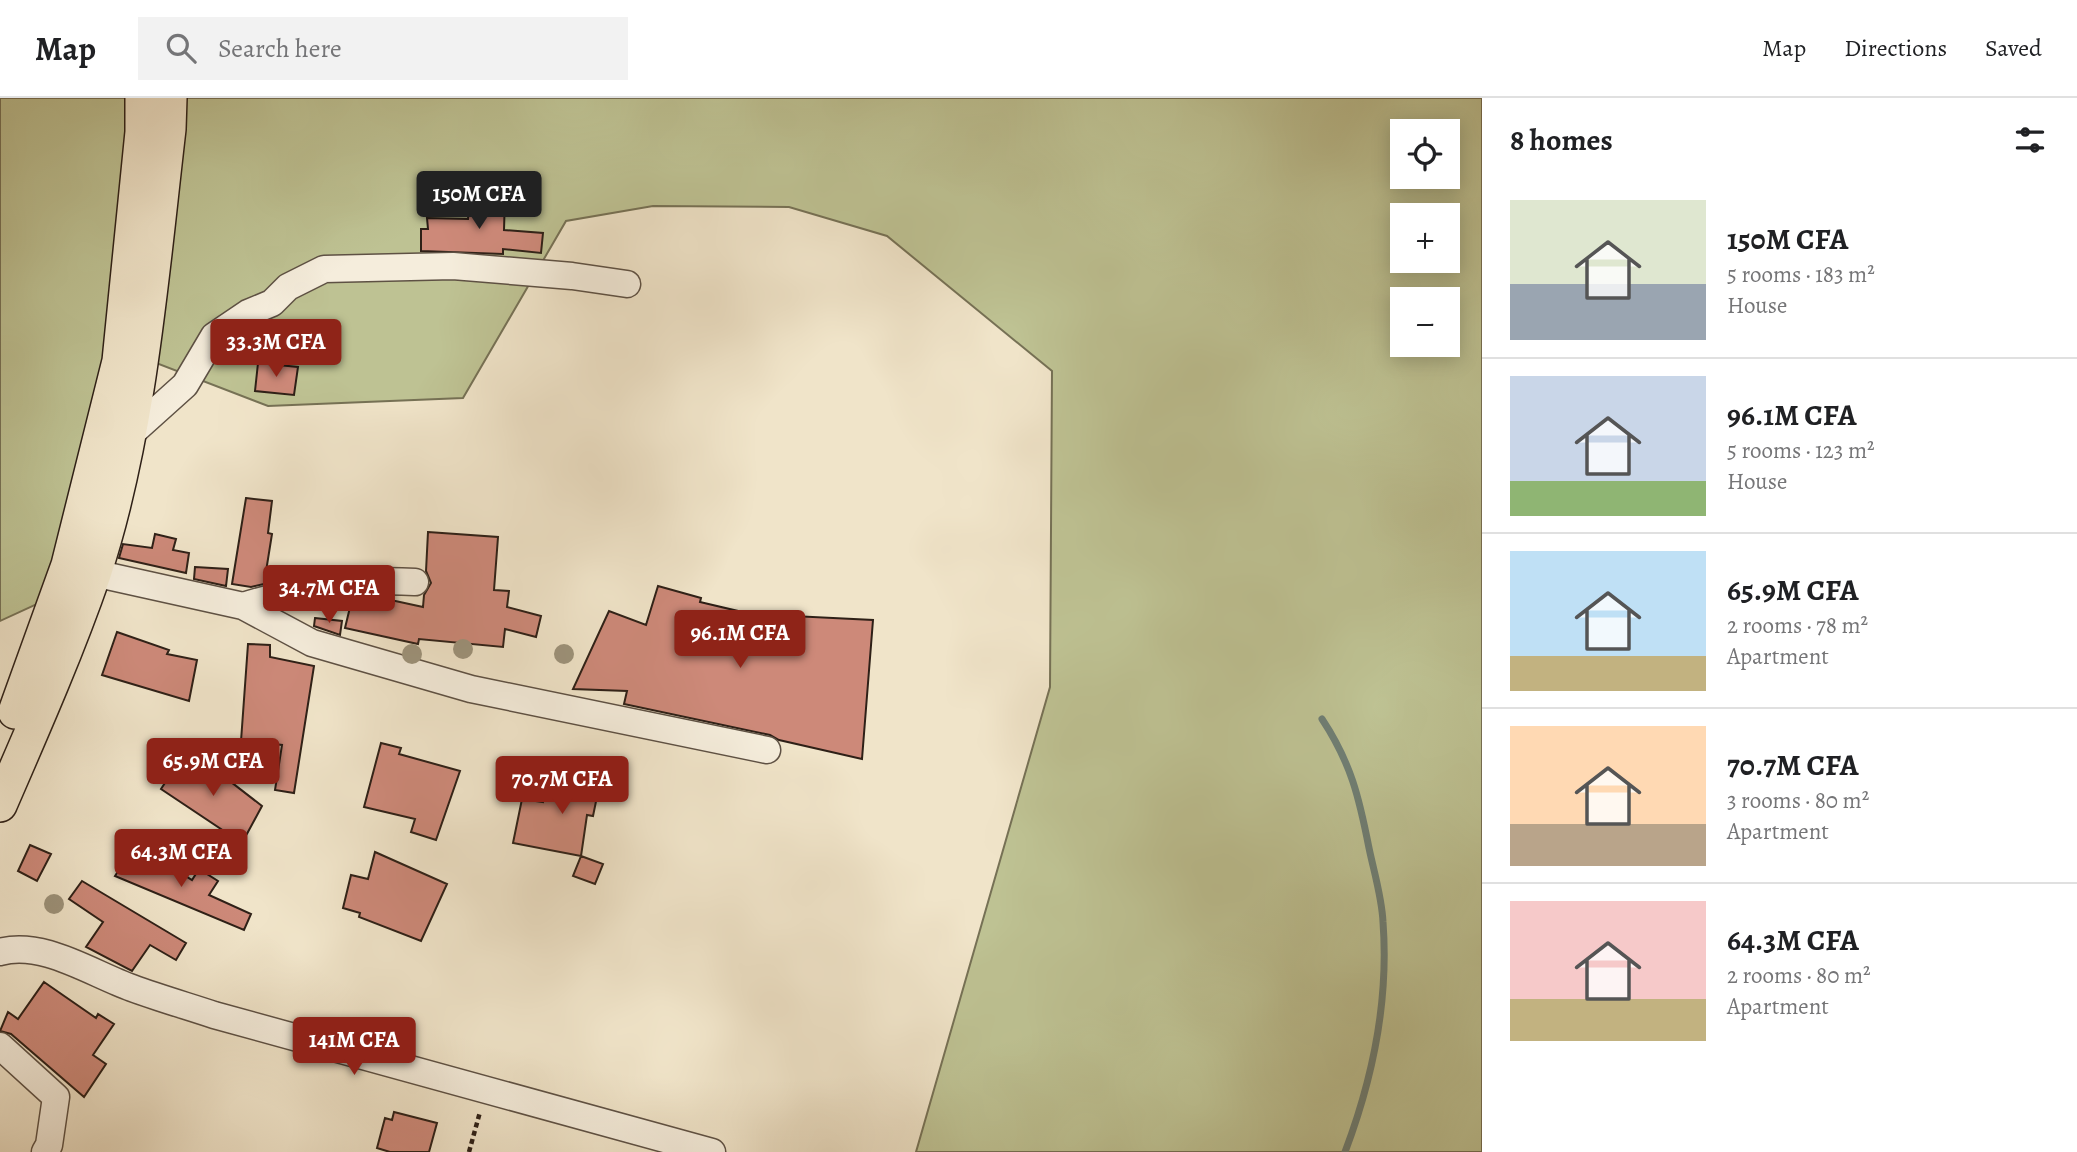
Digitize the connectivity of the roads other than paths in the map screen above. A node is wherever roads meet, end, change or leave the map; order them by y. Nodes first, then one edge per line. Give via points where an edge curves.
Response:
1 (142, 98) edge
2 (170, 98) edge
3 (627, 284) dead end
4 (126, 438) junction
5 (94, 573) junction
6 (415, 582) dead end
7 (243, 606) junction
8 (767, 750) dead end
9 (0, 754) edge
10 (0, 805) edge
11 (0, 953) edge
12 (0, 1046) edge
13 (634, 1140) edge
14 (45, 1152) edge
15 (712, 1152) edge

1 - 9 main road via 120,361 68,565
2 - 4 main road via 143,352
3 - 4 street via 453,266 324,269 214,336 185,385
4 - 5 main road
5 - 7 street
5 - 10 main road
6 - 7 street via 346,582 291,591
7 - 8 street via 312,643 404,671
11 - 13 street via 41,952 214,1015 485,1091
12 - 14 street via 57,1097
13 - 15 street

